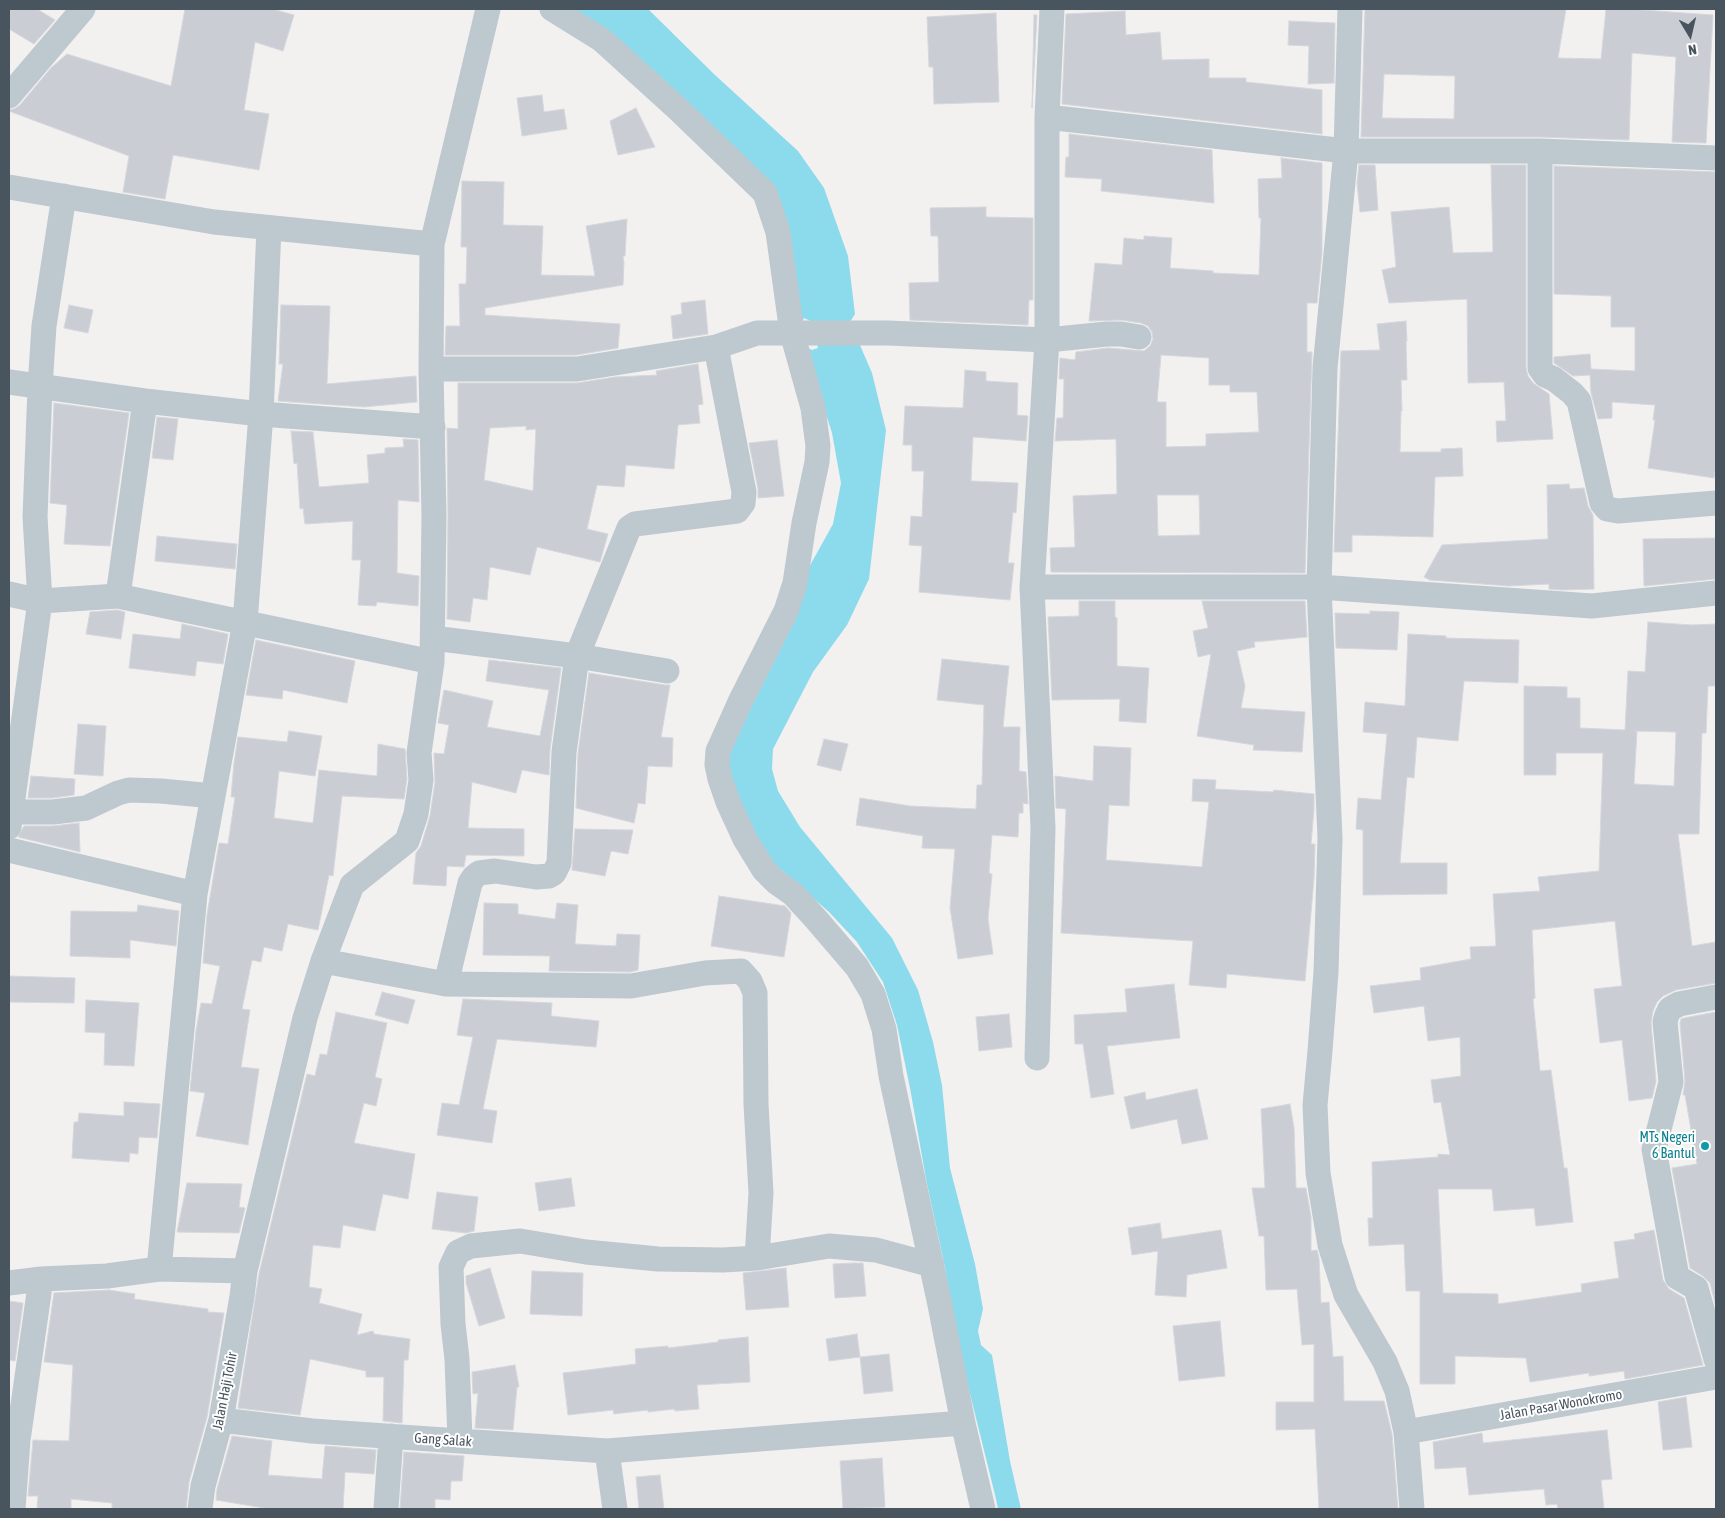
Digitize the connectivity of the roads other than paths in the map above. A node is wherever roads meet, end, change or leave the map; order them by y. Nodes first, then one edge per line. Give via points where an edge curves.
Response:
1 (83, 9) edge
2 (488, 9) edge
3 (552, 9) edge
4 (1052, 9) edge
5 (1350, 9) edge
6 (9, 96) edge
7 (1046, 117) junction
8 (1346, 151) junction
9 (1540, 151) junction
10 (1716, 158) edge
11 (9, 186) edge
12 (64, 196) junction
13 (269, 228) junction
14 (432, 244) junction
15 (800, 333) junction
16 (1139, 337) dead end
17 (1047, 340) junction
18 (716, 347) junction
19 (431, 369) junction
20 (9, 382) edge
21 (40, 386) junction
22 (145, 402) junction
23 (261, 414) junction
24 (433, 427) junction
25 (1716, 503) edge
26 (1032, 587) junction
27 (1319, 587) junction
28 (1716, 593) edge
29 (9, 594) edge
30 (118, 596) junction
31 (40, 601) junction
32 (244, 622) junction
33 (432, 650) junction
34 (576, 656) junction
35 (667, 671) dead end
36 (213, 796) junction
37 (10, 819) edge
38 (9, 850) edge
39 (195, 894) junction
40 (323, 961) junction
41 (446, 984) junction
42 (1716, 997) edge
43 (1037, 1058) dead end
44 (757, 1258) junction
45 (932, 1265) junction
46 (159, 1269) junction
47 (245, 1272) junction
48 (41, 1278) junction
49 (9, 1283) edge
50 (1716, 1359) edge
51 (1716, 1377) edge
52 (220, 1420) junction
53 (962, 1424) junction
54 (1406, 1432) junction
55 (391, 1436) junction
56 (14, 1440) edge
57 (460, 1440) junction
58 (607, 1451) junction
59 (13, 1509) edge
60 (200, 1509) edge
61 (386, 1509) edge
62 (615, 1509) edge
63 (983, 1509) edge
64 (1412, 1509) edge

1 - 6 street
2 - 14 street, Jalan Haji Tohir
3 - 15 street via 602,40 765,193 778,232
4 - 7 street
5 - 8 street
7 - 8 street
7 - 17 street
8 - 9 street
8 - 27 street via 1325,368
9 - 10 street
9 - 25 street via 1540,368 1578,401 1602,503 1607,509 1618,511
11 - 12 street
12 - 13 street via 214,222
12 - 21 street via 44,326
13 - 14 street
13 - 23 street
14 - 19 street, Jalan Haji Tohir
15 - 17 street
15 - 18 street via 757,333
15 - 45 street via 818,446 795,583 786,611 718,751 717,765 742,832 764,870 794,894 857,967 873,994 884,1029
16 - 17 street via 1107,334
17 - 26 street
18 - 19 street via 577,369
18 - 34 street via 744,492 743,502 737,511 635,524 629,528
19 - 24 street, Jalan Haji Tohir
20 - 21 street
21 - 22 street
21 - 31 street via 35,517
22 - 23 street
22 - 30 street
23 - 24 street
23 - 32 street
24 - 33 street, Jalan Haji Tohir
26 - 27 street
26 - 43 street via 1043,828
27 - 28 street via 1592,606
27 - 54 street via 1330,838 1326,972 1315,1105 1318,1173 1330,1245 1346,1295 1385,1362
29 - 31 street
30 - 31 street
30 - 32 street
31 - 37 street
32 - 33 street
32 - 36 street
33 - 34 street
33 - 40 street, Jalan Haji Tohir via 419,753 421,780 416,814 407,841 352,885
34 - 35 street
34 - 41 street via 564,752 558,864 549,876 496,871 479,873 474,877
36 - 37 street via 129,790 86,808
36 - 39 street
38 - 39 street
39 - 46 street
40 - 41 street
40 - 47 street, Jalan Haji Tohir via 305,1018
41 - 44 street via 631,986 705,973 741,971 755,993 761,1193
42 - 50 street via 1679,1004 1667,1015 1671,1082 1654,1149 1677,1277 1696,1288
44 - 45 street via 829,1246 876,1250
44 - 57 street via 658,1259 520,1241 471,1246 458,1252 451,1267
45 - 53 street
46 - 47 street
46 - 48 street via 107,1276
47 - 52 street, Jalan Haji Tohir
48 - 49 street
48 - 56 street
51 - 54 street, Jalan Pasar Wonokromo
52 - 55 street, Gang Salak
52 - 60 street, Jalan Haji Tohir
53 - 58 street, Gang Salak
53 - 63 street
54 - 64 street
55 - 57 street, Gang Salak
55 - 61 street
56 - 59 street
57 - 58 street, Gang Salak
58 - 62 street

